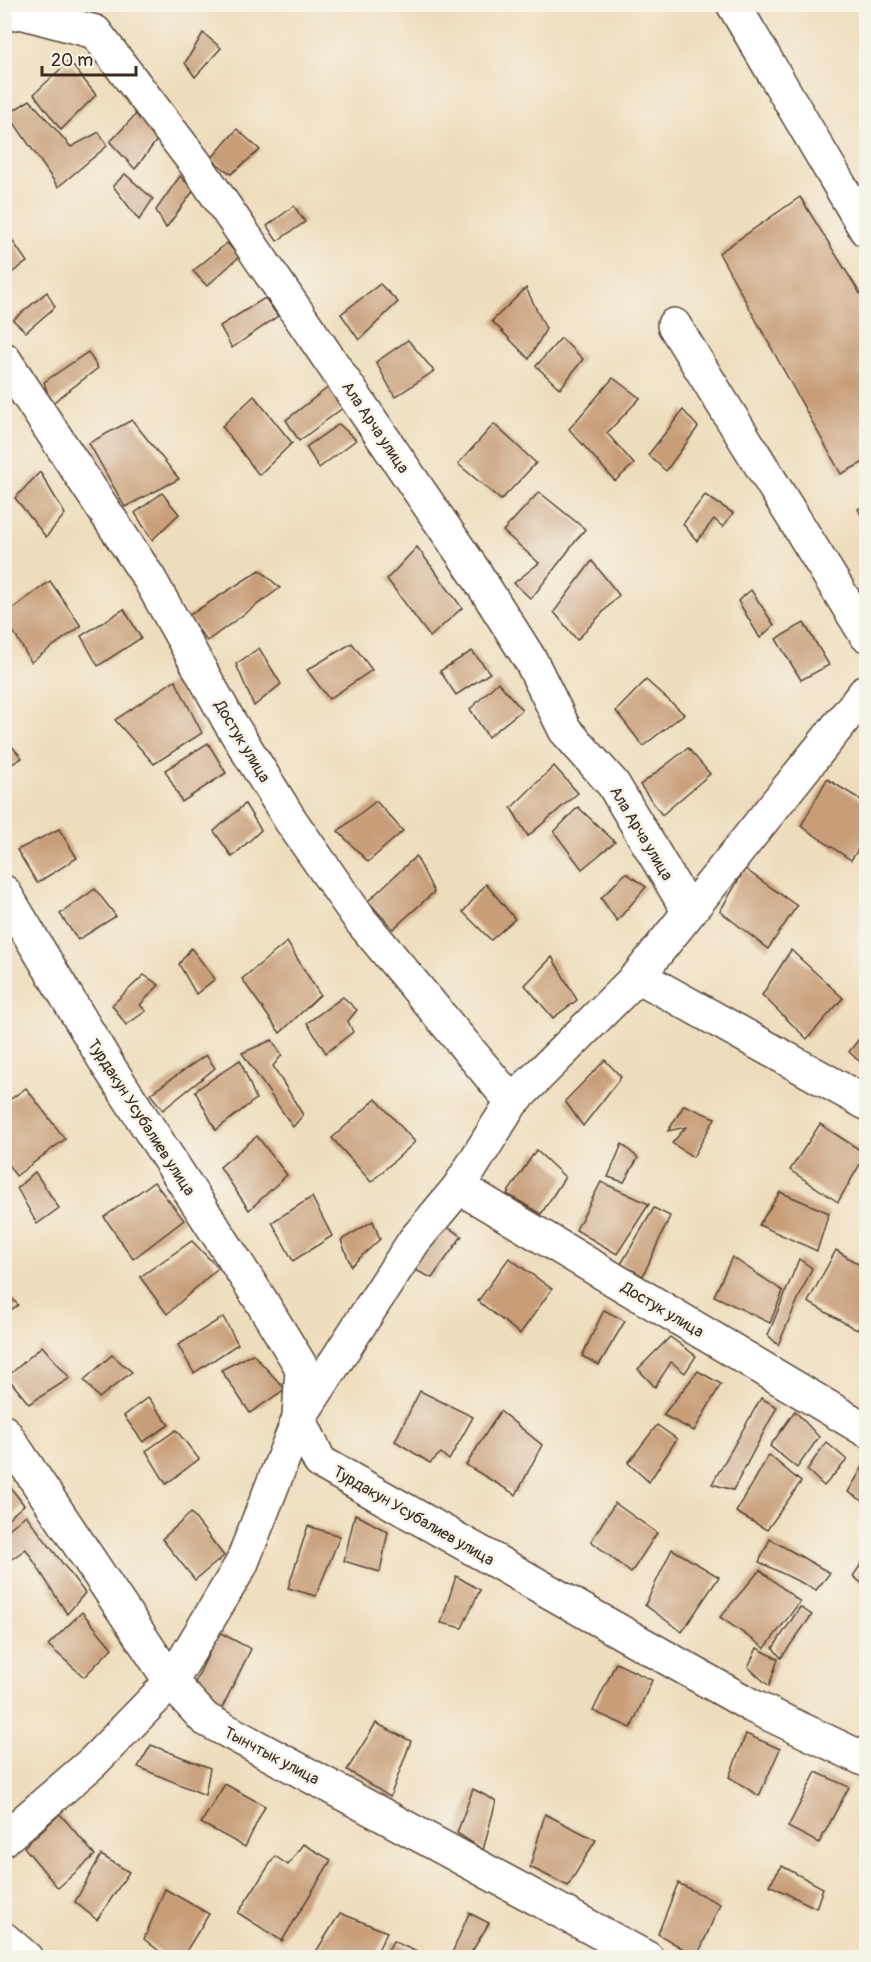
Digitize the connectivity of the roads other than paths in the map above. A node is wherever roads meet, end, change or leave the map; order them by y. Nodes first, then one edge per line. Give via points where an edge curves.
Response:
1 (733, 4) edge
2 (4, 15) edge
3 (867, 230) edge
4 (674, 325) dead end
5 (4, 359) edge
6 (867, 635) edge
7 (867, 691) edge
8 (4, 892) edge
9 (689, 912) junction
10 (638, 976) junction
11 (512, 1101) junction
12 (867, 1103) edge
13 (459, 1187) junction
14 (299, 1418) junction
15 (867, 1430) edge
16 (4, 1432) edge
17 (171, 1682) junction
18 (867, 1760) edge
19 (4, 1839) edge
20 (4, 1939) edge
21 (26, 1958) edge
22 (647, 1958) edge

1 - 3 street
2 - 9 street, Ала Арча улица via 21,12 95,32 174,135 474,571 531,661 566,730 614,784
4 - 6 street
5 - 11 street, Достук улица via 149,578 291,821 361,921
7 - 9 street
8 - 14 street, Турдакун Усубалиев улица via 107,1064 302,1368
9 - 10 street
10 - 11 street
10 - 12 street
11 - 13 street
13 - 14 street via 414,1241
13 - 15 street, Достук улица
14 - 17 street via 241,1564
14 - 18 street, Турдакун Усубалиев улица via 320,1462 752,1706
16 - 17 street, Тынчтык улица
17 - 19 street via 93,1762
17 - 22 street, Тынчтык улица via 205,1719
20 - 21 street

